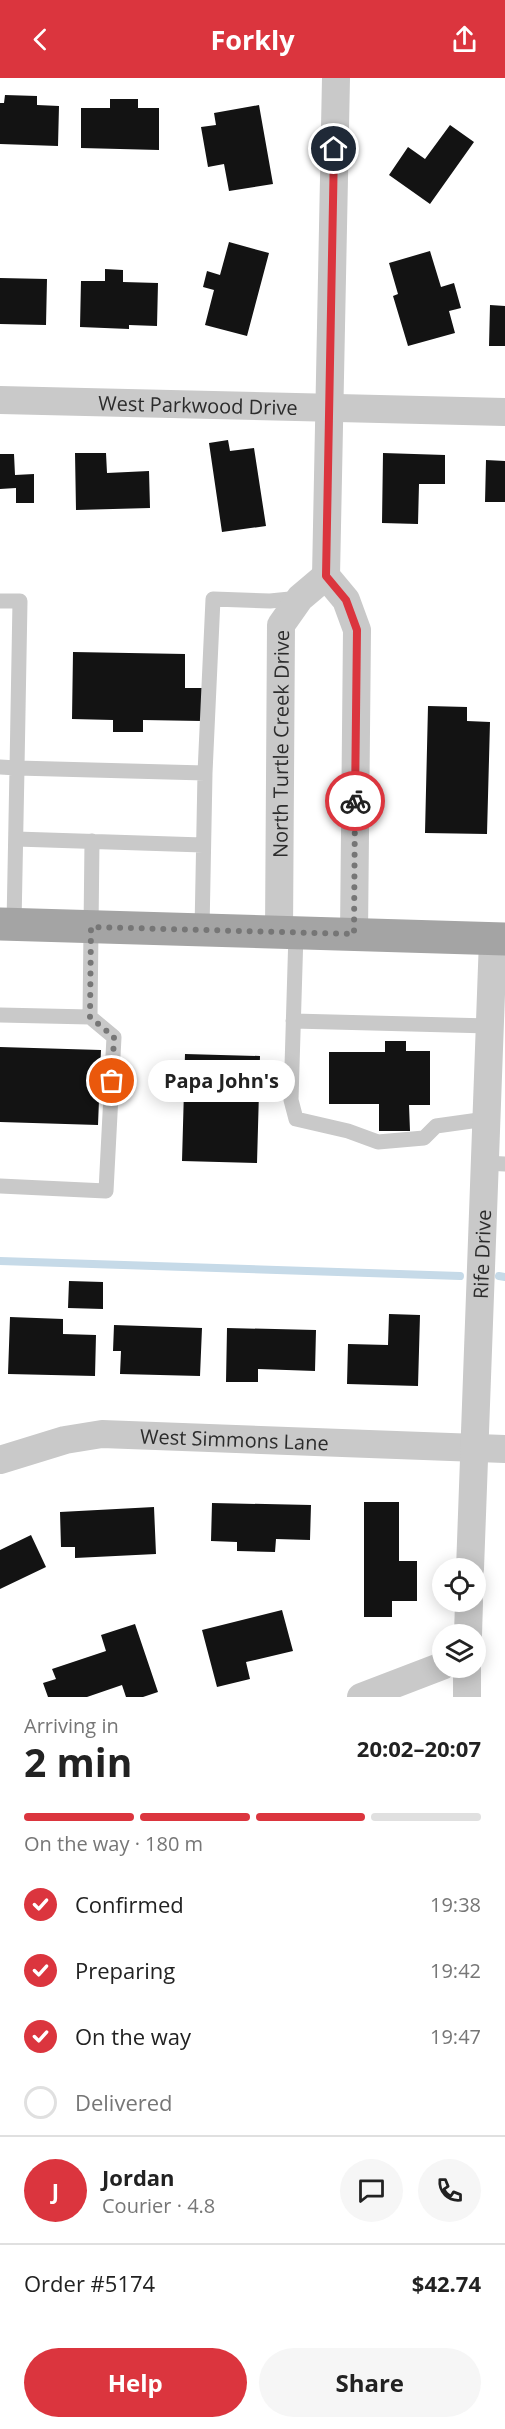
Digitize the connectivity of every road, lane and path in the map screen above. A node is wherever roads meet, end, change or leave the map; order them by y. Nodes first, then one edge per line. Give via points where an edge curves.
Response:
1 (336, 78) edge
2 (0, 400) edge
3 (329, 408) junction
4 (505, 412) edge
5 (326, 576) junction
6 (300, 598) junction
7 (0, 601) edge
8 (0, 767) edge
9 (17, 768) junction
10 (205, 773) junction
11 (16, 839) junction
12 (92, 841) junction
13 (203, 845) junction
14 (7, 924) edge
15 (91, 927) junction
16 (202, 930) junction
17 (287, 932) junction
18 (354, 934) junction
19 (499, 939) edge
20 (0, 1015) edge
21 (90, 1017) junction
22 (293, 1021) junction
23 (490, 1026) junction
24 (486, 1119) junction
25 (495, 1164) edge
26 (0, 1186) edge
27 (474, 1448) junction
28 (505, 1449) edge
29 (0, 1460) edge
30 (470, 1558) edge
31 (432, 1669) edge
32 (467, 1678) edge
33 (361, 1697) edge
34 (467, 1697) edge

1 - 3 street
2 - 3 street, West Parkwood Drive
3 - 4 street, West Parkwood Drive
3 - 5 street
5 - 6 street, North Turtle Creek Drive
5 - 18 street via 346,600 357,630
6 - 10 lane via 213,598
6 - 17 street, North Turtle Creek Drive via 281,625
7 - 9 lane via 20,601
8 - 9 lane
9 - 10 lane
9 - 11 lane
10 - 13 lane
11 - 12 lane
11 - 14 lane
12 - 13 lane
12 - 15 lane
13 - 16 lane
14 - 15 main road
15 - 16 main road
15 - 21 lane
16 - 17 main road
17 - 18 main road
17 - 22 lane
18 - 19 main road
19 - 23 street, Rife Drive
20 - 21 lane
21 - 26 lane via 114,1037 106,1191
22 - 23 lane
22 - 24 lane via 291,1100 296,1119 378,1142 424,1138 436,1126
23 - 24 street, Rife Drive
24 - 25 street, Rife Drive
25 - 27 street, Rife Drive
27 - 28 street, West Simmons Lane
27 - 29 street, West Simmons Lane via 102,1434 65,1440
27 - 30 street, Rife Drive
31 - 33 street
32 - 34 street

